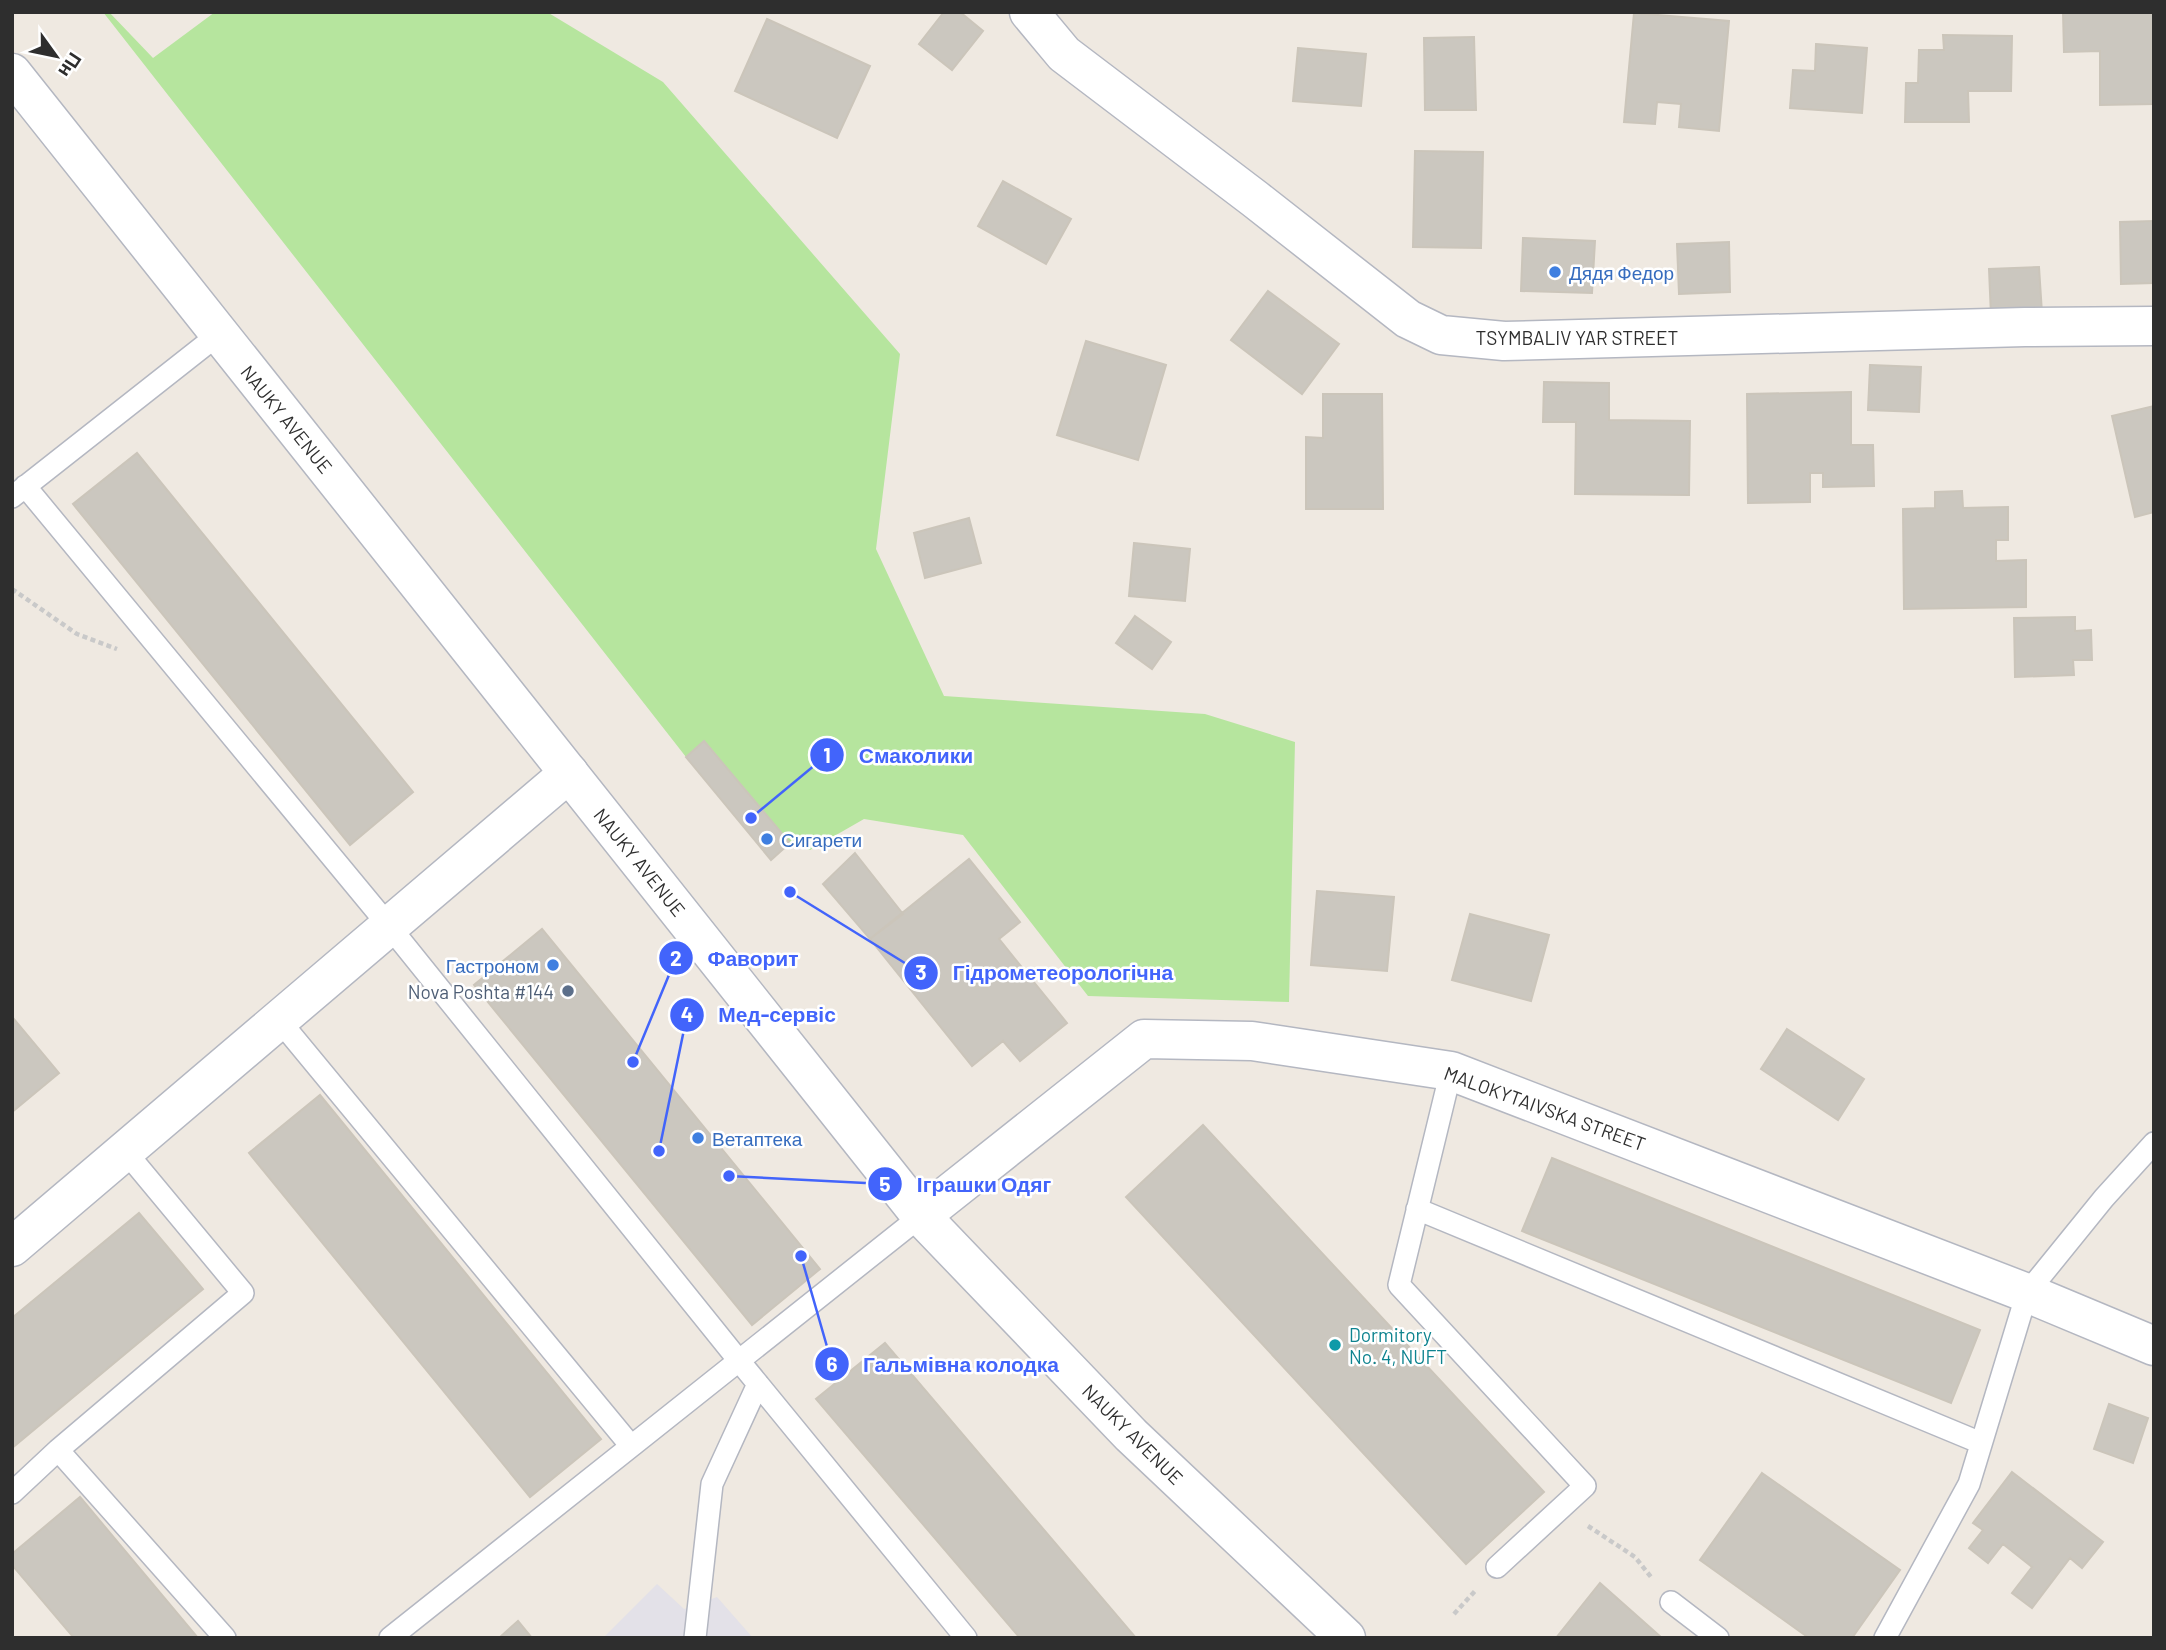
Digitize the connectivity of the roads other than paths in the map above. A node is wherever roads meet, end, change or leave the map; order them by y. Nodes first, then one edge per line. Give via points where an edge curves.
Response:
1 (1029, 12) edge
2 (12, 73) edge
3 (2154, 327) edge
4 (219, 334) junction
5 (18, 491) edge
6 (569, 773) junction
7 (389, 926) junction
8 (279, 1020) junction
9 (1451, 1071) junction
10 (2154, 1143) edge
11 (125, 1151) junction
12 (1417, 1209) junction
13 (921, 1216) junction
14 (12, 1247) edge
15 (2026, 1293) junction
16 (2154, 1346) edge
17 (740, 1362) junction
18 (758, 1384) junction
19 (1982, 1444) junction
20 (631, 1446) junction
21 (58, 1450) junction
22 (12, 1493) edge
23 (1497, 1567) dead end
24 (1671, 1602) road end
25 (225, 1638) edge
26 (390, 1638) edge
27 (695, 1638) edge
28 (966, 1638) edge
29 (1346, 1638) edge
30 (1718, 1638) edge
31 (1885, 1638) edge

1 - 3 street, TSYMBALIV YAR STREET via 1064,54 1408,319 1441,335 1504,341
2 - 4 street, NAUKY AVENUE
4 - 5 lane
4 - 6 street, NAUKY AVENUE
5 - 7 lane via 169,662
6 - 7 street
6 - 13 street, NAUKY AVENUE
7 - 8 street
7 - 17 lane
8 - 11 street
8 - 20 lane
9 - 12 lane
9 - 13 street, MALOKYTAIVSKA STREET via 1252,1041 1144,1039
9 - 15 street, MALOKYTAIVSKA STREET
10 - 15 lane
11 - 14 street
11 - 21 lane via 243,1293
12 - 19 lane
12 - 23 lane via 1399,1285 1585,1486
13 - 17 lane
13 - 29 street, NAUKY AVENUE via 1131,1435
15 - 16 street, MALOKYTAIVSKA STREET
15 - 19 lane
17 - 18 lane
17 - 20 lane
18 - 27 lane via 712,1484
18 - 28 lane
19 - 31 lane via 1969,1485
20 - 26 lane
21 - 22 lane
21 - 25 lane
24 - 30 lane

